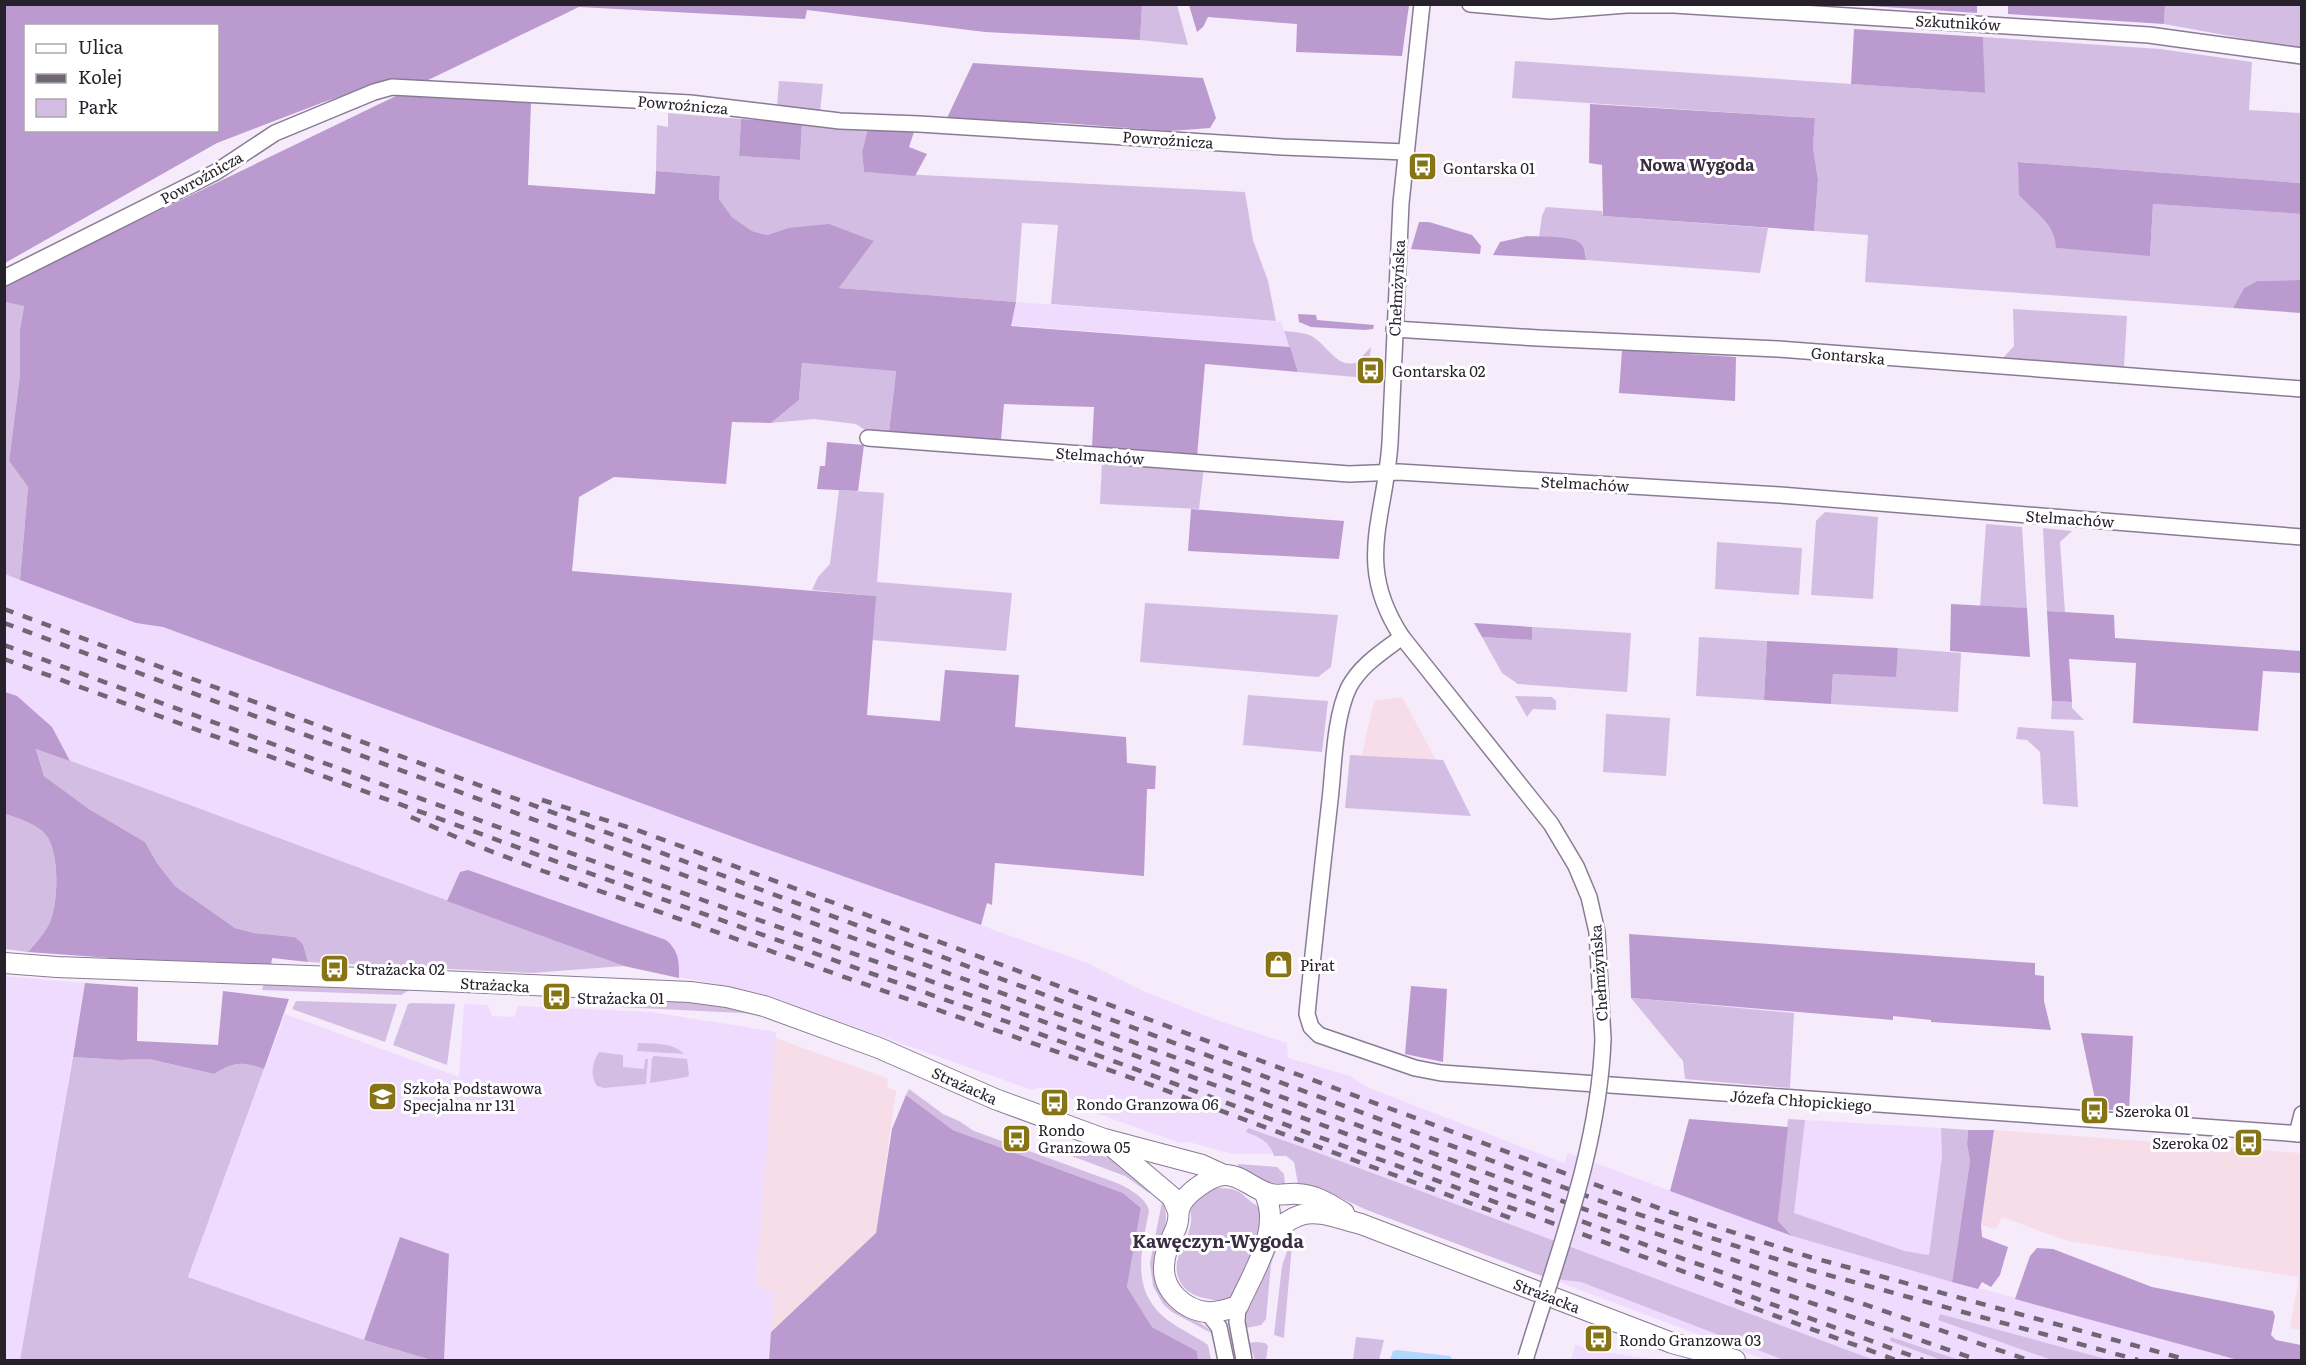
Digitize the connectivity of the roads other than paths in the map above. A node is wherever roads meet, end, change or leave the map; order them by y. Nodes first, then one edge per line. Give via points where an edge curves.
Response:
1 (1422, 4) edge
2 (1470, 4) edge
3 (2301, 56) edge
4 (1406, 152) junction
5 (4, 278) edge
6 (1394, 329) junction
7 (2301, 390) edge
8 (868, 438) dead end
9 (1387, 472) junction
10 (2301, 537) edge
11 (1402, 637) junction
12 (4, 963) edge
13 (2301, 1114) edge
14 (2299, 1134) edge
15 (1104, 1139) junction
16 (1224, 1175) junction
17 (1264, 1192) junction
18 (1179, 1211) junction
19 (1361, 1224) junction
20 (1269, 1236) junction
21 (1238, 1306) junction
22 (1207, 1312) junction
23 (1525, 1359) edge
24 (1226, 1360) edge
25 (1244, 1360) edge
26 (1735, 1360) edge

1 - 4 street, Chełmżyńska
2 - 3 street, Szkutników via 1550,11 1674,6 2150,34
4 - 5 street, Powroźnicza via 840,121 690,104 392,87 275,133 216,172
4 - 6 street, Chełmżyńska
6 - 7 street, Gontarska via 1778,349
6 - 9 street, Chełmżyńska
8 - 9 street, Stelmachów via 1349,474
9 - 10 street, Stelmachów via 1780,495
9 - 11 street, Chełmżyńska via 1376,526 1375,568 1385,607
11 - 14 street, Józefa Chłopickiego via 1359,672 1343,706 1307,1014 1311,1026 1322,1036 1441,1073
11 - 23 street, Chełmżyńska, bridge via 1551,824 1576,866 1597,932 1603,1039 1599,1091 1589,1148
12 - 15 main road, Strażacka via 727,997 764,1006 870,1045 995,1099
13 - 14 street
15 - 16 main road, Strażacka via 1202,1165
15 - 18 main road, Strażacka via 1172,1197
16 - 17 main road
16 - 18 main road via 1195,1188
17 - 19 main road, Strażacka via 1311,1196
17 - 20 main road via 1270,1210
18 - 22 main road via 1179,1221 1165,1255 1165,1276 1179,1300
19 - 20 main road, Strażacka via 1308,1212 1289,1219
19 - 26 main road, Strażacka via 1672,1342
20 - 21 main road
21 - 22 main road
21 - 25 street
22 - 24 street via 1219,1327

